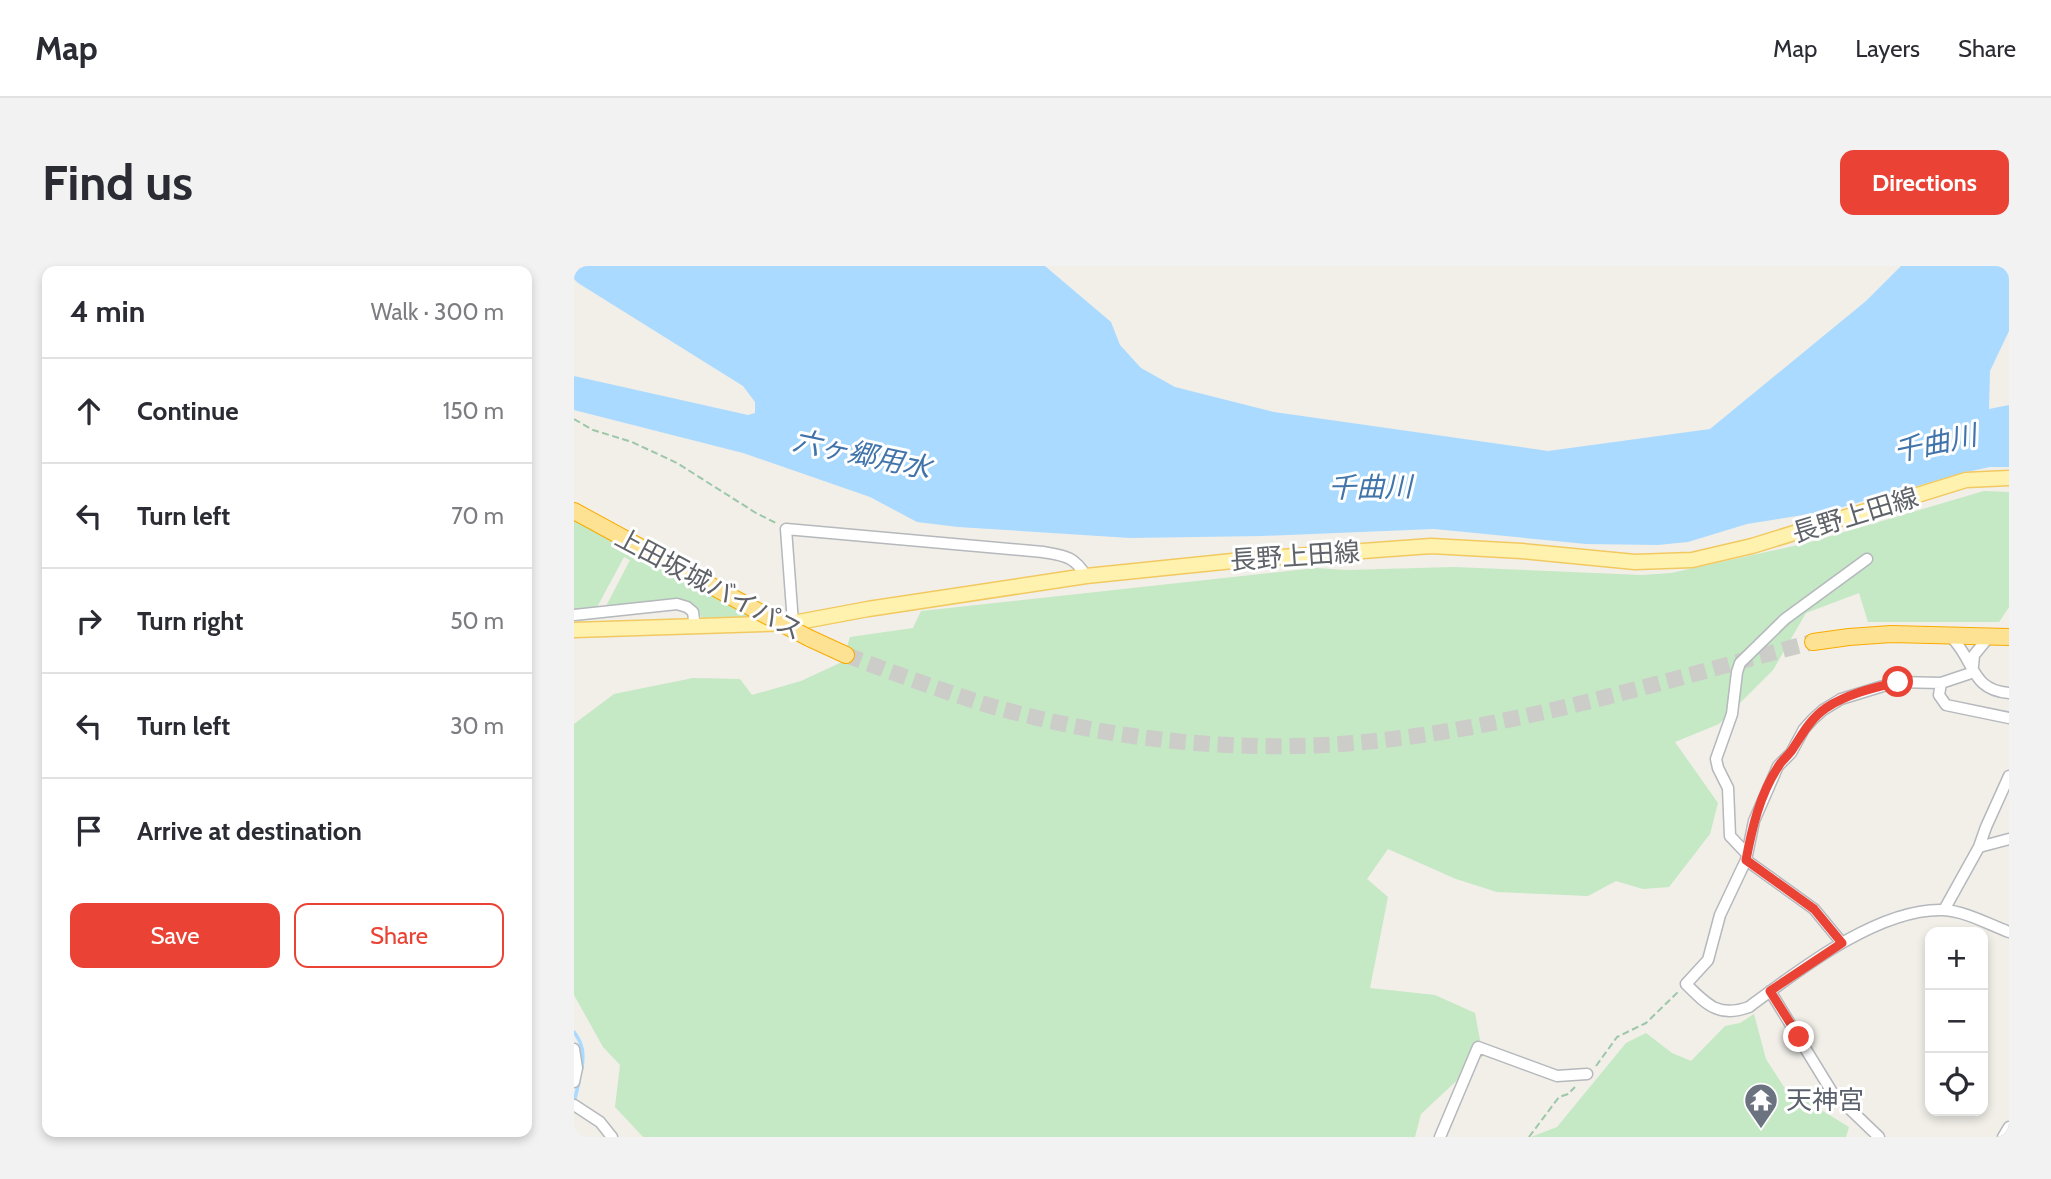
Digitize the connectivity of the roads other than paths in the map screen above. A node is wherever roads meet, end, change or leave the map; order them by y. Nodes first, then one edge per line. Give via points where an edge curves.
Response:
1 (2009, 478) edge
2 (574, 511) edge
3 (1867, 559) dead end
4 (1086, 576) junction
5 (574, 615) edge
6 (793, 623) junction
7 (695, 627) junction
8 (574, 631) edge
9 (1951, 637) junction
10 (2009, 637) edge
11 (1988, 638) junction
12 (1813, 642) tunnel mouth
13 (846, 654) tunnel mouth
14 (1974, 672) junction
15 (1941, 683) junction
16 (2009, 693) edge
17 (2009, 718) edge
18 (2009, 776) edge
19 (2009, 839) edge
20 (1979, 847) junction
21 (1746, 857) junction
22 (1944, 910) junction
23 (2009, 932) edge
24 (1842, 943) junction
25 (1770, 991) junction
26 (574, 1049) edge
27 (1587, 1074) road end
28 (574, 1082) edge
29 (574, 1105) edge
30 (2009, 1127) edge
31 (612, 1137) edge
32 (1440, 1137) edge
33 (1879, 1137) edge
34 (2003, 1137) edge

1 - 4 main road, 長野上田線 via 1966,480 1752,546 1682,561 1636,562 1431,547
2 - 13 highway, 上田坂城バイパス, bridge
3 - 21 street via 1785,619 1738,667 1732,714 1716,764 1728,788 1730,836
4 - 6 main road, 長野上田線
4 - 6 street via 1079,564 1067,557 1043,552 786,528
5 - 7 street via 677,604 693,612
6 - 7 main road, 長野上田線
7 - 8 main road, 長野上田線
9 - 11 highway
9 - 12 highway via 1891,634
9 - 14 street via 1964,650
10 - 11 highway
11 - 14 street via 1974,655
14 - 15 street
14 - 16 street via 1988,687
15 - 17 street via 1939,695 1947,705
15 - 21 street via 1898,682 1841,699 1823,710 1778,766 1754,821
18 - 20 street
19 - 20 street
20 - 22 street
21 - 24 street via 1814,909
21 - 25 street via 1720,915 1708,960 1686,984 1719,1012 1749,1007
22 - 23 street
22 - 24 street via 1876,925
24 - 25 street
25 - 33 street via 1832,1092
26 - 28 street
27 - 32 street via 1557,1076 1478,1048
29 - 31 street via 600,1122
30 - 34 street

